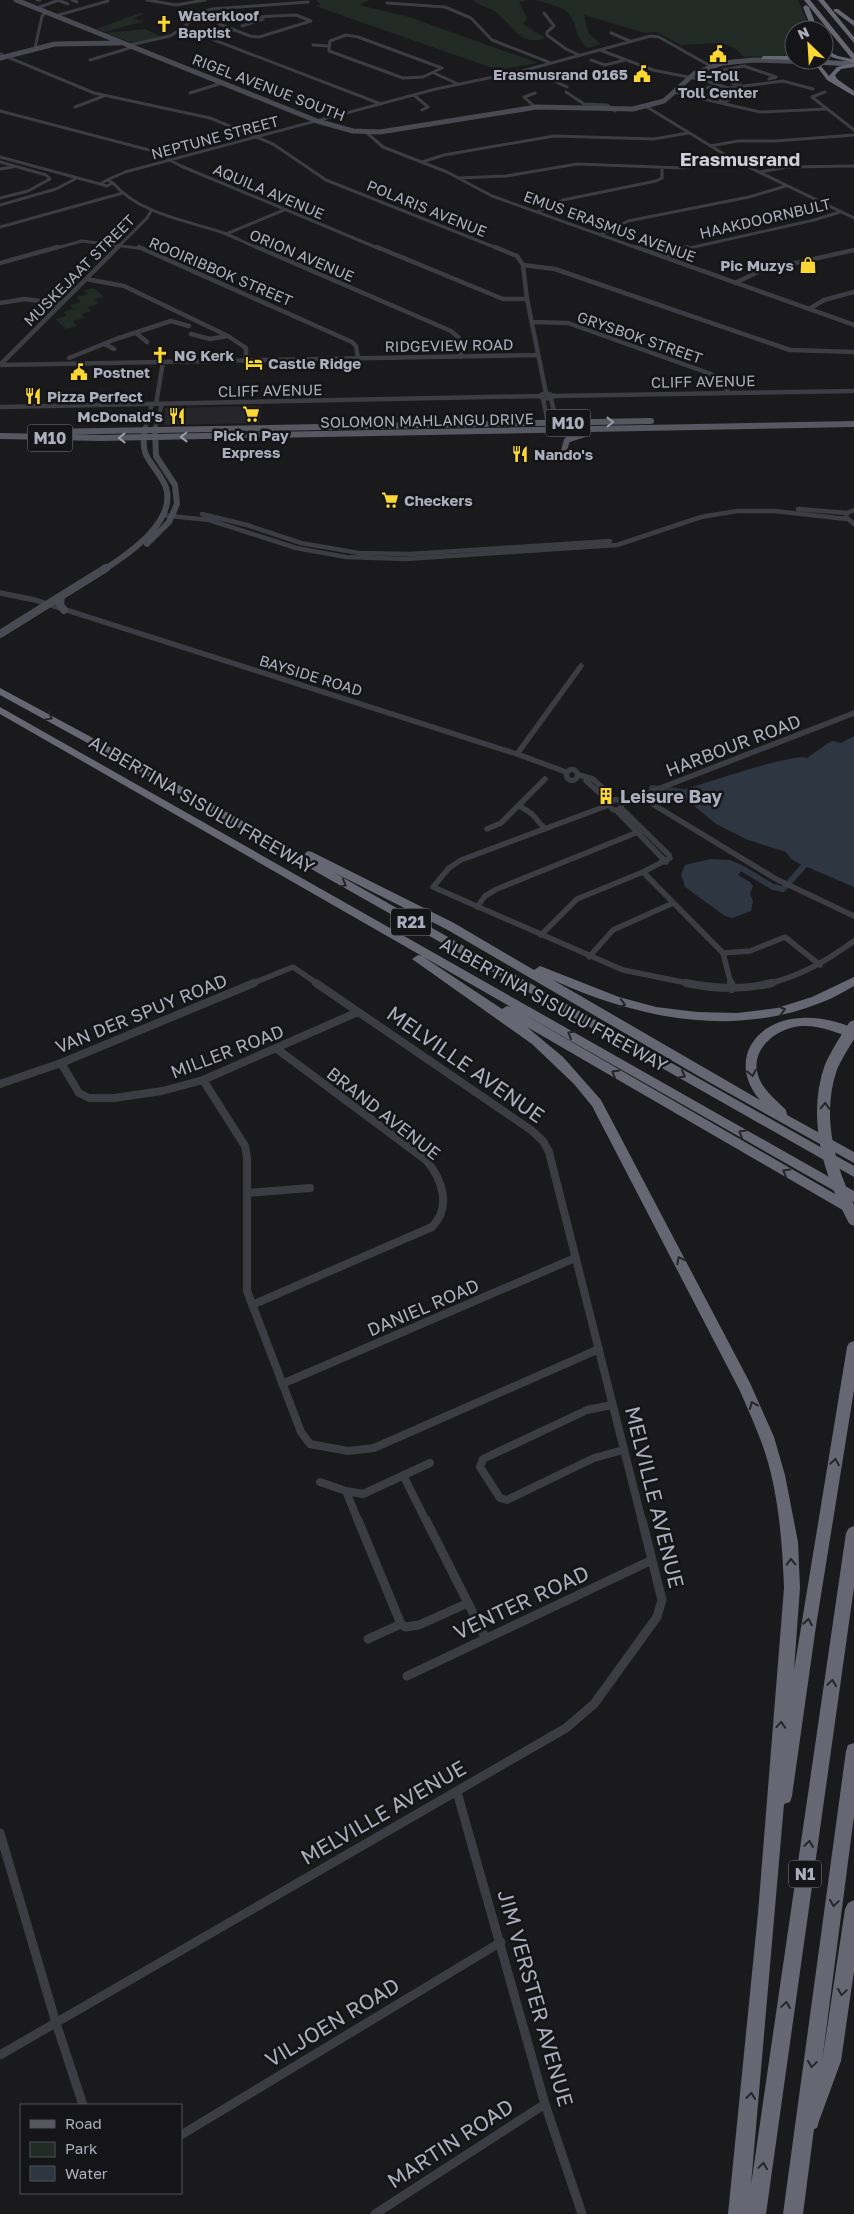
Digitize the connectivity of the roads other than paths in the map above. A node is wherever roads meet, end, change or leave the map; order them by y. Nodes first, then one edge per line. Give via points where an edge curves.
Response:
1 (16, 0) edge
2 (59, 0) edge
3 (72, 0) edge
4 (148, 0) edge
5 (171, 0) edge
6 (205, 0) edge
7 (805, 0) edge
8 (821, 0) edge
9 (825, 0) edge
10 (108, 1) edge
11 (77, 2) dead end
12 (308, 2) dead end
13 (387, 2) dead end
14 (449, 2) dead end
15 (50, 4) junction
16 (68, 4) dead end
17 (167, 4) junction
18 (445, 6) junction
19 (58, 7) dead end
20 (228, 7) junction
21 (233, 7) junction
22 (42, 12) junction
23 (544, 13) dead end
24 (53, 15) junction
25 (265, 16) junction
26 (812, 20) edge
27 (854, 24) edge
28 (242, 26) dead end
29 (183, 28) junction
30 (235, 30) junction
31 (611, 32) dead end
32 (210, 38) junction
33 (854, 41) edge
34 (630, 42) junction
35 (123, 43) junction
36 (313, 45) dead end
37 (132, 46) junction
38 (328, 46) junction
39 (35, 48) junction
40 (600, 49) junction
41 (0, 54) edge
42 (579, 55) junction
43 (7, 56) junction
44 (606, 56) dead end
45 (0, 58) edge
46 (763, 58) joint
47 (784, 58) edge
48 (834, 58) edge
49 (625, 59) junction
50 (90, 60) dead end
51 (591, 60) dead end
52 (784, 60) edge
53 (618, 61) junction
54 (702, 61) junction
55 (736, 61) junction
56 (834, 61) edge
57 (839, 61) junction
58 (551, 63) junction
59 (852, 63) edge
60 (711, 66) junction
61 (723, 70) junction
62 (824, 70) edge
63 (519, 71) junction
64 (432, 73) junction
65 (704, 75) dead end
66 (688, 77) junction
67 (222, 83) junction
68 (740, 83) junction
69 (456, 84) junction
70 (720, 86) junction
71 (567, 87) dead end
72 (711, 87) dead end
73 (813, 89) dead end
74 (566, 92) dead end
75 (825, 92) dead end
76 (190, 93) dead end
77 (536, 94) dead end
78 (673, 94) junction
79 (696, 94) junction
80 (854, 94) edge
81 (414, 95) junction
82 (104, 96) junction
83 (691, 96) junction
84 (705, 96) junction
85 (381, 104) junction
86 (74, 107) dead end
87 (535, 107) junction
88 (647, 107) junction
89 (826, 109) junction
90 (422, 110) dead end
91 (614, 110) junction
92 (0, 111) edge
93 (317, 121) junction
94 (854, 130) edge
95 (367, 133) junction
96 (688, 133) junction
97 (854, 135) edge
98 (578, 136) junction
99 (256, 138) junction
100 (577, 141) dead end
101 (710, 146) junction
102 (0, 157) edge
103 (732, 159) junction
104 (171, 161) junction
105 (0, 162) edge
106 (422, 162) junction
107 (15, 166) junction
108 (854, 166) edge
109 (662, 168) junction
110 (0, 169) edge
111 (759, 172) junction
112 (116, 176) junction
113 (71, 177) junction
114 (77, 178) junction
115 (459, 178) junction
116 (105, 180) junction
117 (86, 181) junction
118 (61, 182) junction
119 (113, 182) junction
120 (66, 184) junction
121 (100, 184) junction
122 (108, 186) junction
123 (786, 186) junction
124 (117, 188) junction
125 (27, 191) junction
126 (123, 193) junction
127 (36, 196) junction
128 (0, 198) edge
129 (0, 205) edge
130 (284, 210) junction
131 (151, 211) junction
132 (537, 212) junction
133 (840, 212) junction
134 (854, 218) edge
135 (0, 227) edge
136 (226, 234) junction
137 (600, 235) junction
138 (120, 245) junction
139 (854, 250) edge
140 (667, 258) junction
141 (0, 263) edge
142 (523, 265) junction
143 (86, 280) junction
144 (735, 283) junction
145 (854, 292) edge
146 (527, 299) junction
147 (0, 303) edge
148 (60, 304) junction
149 (809, 310) junction
150 (533, 322) junction
151 (854, 325) edge
152 (189, 326) dead end
153 (136, 332) junction
154 (191, 334) dead end
155 (228, 336) junction
156 (148, 342) dead end
157 (104, 344) junction
158 (114, 349) dead end
159 (854, 352) edge
160 (87, 353) junction
161 (538, 355) junction
162 (461, 357) junction
163 (69, 358) dead end
164 (358, 358) junction
165 (246, 360) junction
166 (163, 362) junction
167 (89, 363) junction
168 (81, 364) junction
169 (0, 365) edge
170 (854, 391) edge
171 (546, 393) junction
172 (728, 393) junction
173 (541, 398) junction
174 (552, 398) junction
175 (157, 404) junction
176 (0, 407) edge
177 (854, 417) edge
178 (854, 424) edge
179 (549, 426) junction
180 (558, 426) junction
181 (728, 426) junction
182 (146, 429) junction
183 (155, 429) junction
184 (0, 435) edge
185 (143, 437) junction
186 (156, 437) junction
187 (563, 454) dead end
188 (854, 510) edge
189 (847, 513) junction
190 (163, 514) junction
191 (175, 514) junction
192 (847, 520) junction
193 (854, 524) edge
194 (119, 560) junction
195 (0, 593) edge
196 (61, 596) junction
197 (47, 605) junction
198 (64, 610) junction
199 (0, 634) edge
200 (581, 666) dead end
201 (0, 691) edge
202 (0, 710) edge
203 (854, 713) edge
204 (517, 754) junction
205 (139, 767) junction
206 (119, 778) junction
207 (544, 779) dead end
208 (641, 797) junction
209 (608, 799) junction
210 (520, 806) junction
211 (620, 807) junction
212 (487, 829) dead end
213 (545, 829) junction
214 (640, 831) junction
215 (643, 872) junction
216 (673, 903) junction
217 (476, 907) junction
218 (854, 916) edge
219 (450, 926) junction
220 (541, 935) junction
221 (854, 941) edge
222 (723, 953) junction
223 (589, 957) junction
224 (418, 960) junction
225 (820, 965) junction
226 (293, 967) joint
227 (854, 981) edge
228 (732, 988) junction
229 (358, 1012) junction
230 (854, 1027) edge
231 (854, 1034) edge
232 (276, 1049) junction
233 (61, 1062) junction
234 (203, 1080) junction
235 (0, 1084) edge
236 (800, 1129) junction
237 (854, 1158) edge
238 (854, 1172) edge
239 (310, 1188) dead end
240 (829, 1190) junction
241 (248, 1193) junction
242 (854, 1197) edge
243 (854, 1211) edge
244 (854, 1219) edge
245 (575, 1258) junction
246 (252, 1305) junction
247 (854, 1347) edge
248 (599, 1350) junction
249 (282, 1384) junction
250 (612, 1404) junction
251 (624, 1450) junction
252 (430, 1463) dead end
253 (404, 1477) junction
254 (320, 1482) dead end
255 (346, 1492) junction
256 (854, 1533) edge
257 (650, 1560) junction
258 (468, 1603) junction
259 (401, 1624) junction
260 (486, 1637) junction
261 (368, 1639) dead end
262 (407, 1676) dead end
263 (854, 1751) edge
264 (456, 1792) junction
265 (0, 1833) edge
266 (854, 1909) edge
267 (767, 1913) junction
268 (501, 1942) junction
269 (56, 2023) junction
270 (0, 2055) edge
271 (84, 2104) edge
272 (545, 2104) junction
273 (182, 2134) edge
274 (802, 2145) junction
275 (375, 2214) edge
276 (582, 2214) edge
277 (738, 2214) edge
278 (756, 2214) edge
279 (793, 2214) edge

1 - 22 main road, RIGEL AVENUE SOUTH
2 - 15 street
2 - 16 street
3 - 11 street
4 - 17 street
5 - 17 street
6 - 17 street via 188,5
7 - 26 highway
7 - 59 highway
8 - 33 highway
9 - 27 highway
10 - 24 street
12 - 21 street
13 - 18 street
14 - 18 street
15 - 19 street
15 - 22 street
18 - 58 street via 471,18 492,40
20 - 21 street
20 - 21 street via 230,1
20 - 29 street via 199,13
22 - 24 main road, RIGEL AVENUE SOUTH
22 - 39 street
23 - 42 street via 554,26 547,35
24 - 35 main road, RIGEL AVENUE SOUTH
25 - 28 street
25 - 30 street via 228,18 220,23
25 - 30 street via 298,16 311,21 263,37
29 - 32 street
29 - 37 street via 162,40
30 - 32 street
31 - 34 street
32 - 85 street
34 - 40 street, NEPTUNE STREET
34 - 54 street, NEPTUNE STREET via 660,37
35 - 37 main road, RIGEL AVENUE SOUTH
35 - 39 main road
36 - 38 street
37 - 50 street
37 - 67 main road, RIGEL AVENUE SOUTH
38 - 64 street via 331,52 400,77 417,78
38 - 64 street via 332,40 346,35 355,36 442,68
39 - 43 main road
40 - 42 street, NEPTUNE STREET
40 - 49 street
41 - 43 street, POLARIS AVENUE
42 - 58 street, NEPTUNE STREET
43 - 45 main road
43 - 82 street, POLARIS AVENUE
44 - 53 street
46 - 47 highway
46 - 55 main road, RIGEL AVENUE SOUTH
48 - 57 highway
49 - 53 street
49 - 66 street via 653,70
51 - 53 street via 605,66
52 - 60 main road, RIGEL AVENUE SOUTH via 754,60
54 - 55 main road
54 - 60 street
55 - 60 main road, RIGEL AVENUE SOUTH
56 - 57 main road, RIGEL AVENUE SOUTH
57 - 59 highway
58 - 63 street, NEPTUNE STREET
59 - 80 highway via 835,70 832,77
60 - 66 main road, RIGEL AVENUE SOUTH
61 - 65 street
61 - 68 street
61 - 68 street via 744,66 776,77
62 - 80 highway via 829,79
63 - 69 street, NEPTUNE STREET
63 - 71 street
64 - 69 street
66 - 70 street
66 - 78 main road, RIGEL AVENUE SOUTH
67 - 76 street
67 - 93 main road, RIGEL AVENUE SOUTH
68 - 70 street
69 - 81 street, NEPTUNE STREET
70 - 73 street via 736,88 783,81
72 - 79 street via 692,91
74 - 91 street via 584,104 608,105
75 - 89 street via 812,96
77 - 87 street via 524,96
78 - 83 street
78 - 88 main road, RIGEL AVENUE SOUTH
79 - 83 street
79 - 84 street
81 - 85 street, NEPTUNE STREET
81 - 90 street via 428,107
82 - 86 street
82 - 99 street, POLARIS AVENUE via 200,115
83 - 89 street via 763,112
84 - 84 street via 725,101 737,95 725,91
85 - 93 street, NEPTUNE STREET
87 - 91 main road, RIGEL AVENUE SOUTH
87 - 95 main road, RIGEL AVENUE SOUTH
88 - 91 main road, RIGEL AVENUE SOUTH
88 - 96 street
89 - 94 street
92 - 104 street, AQUILA AVENUE via 153,151
93 - 95 main road, RIGEL AVENUE SOUTH
93 - 99 street, NEPTUNE STREET
95 - 106 street, EMUS ERASMUS AVENUE via 383,147
96 - 98 street via 654,139
96 - 101 street
97 - 101 street via 738,141
98 - 100 street
98 - 106 street via 546,137 441,155
99 - 104 street, NEPTUNE STREET
99 - 142 street, POLARIS AVENUE via 275,146 321,178 511,254
101 - 103 street
102 - 113 street
103 - 109 street via 689,168
103 - 111 street
104 - 112 street, NEPTUNE STREET
104 - 130 street, AQUILA AVENUE
105 - 107 street
106 - 115 street, EMUS ERASMUS AVENUE
107 - 110 street
107 - 125 street via 50,178
108 - 111 street via 787,167
109 - 115 street via 577,164 506,176
109 - 132 street via 662,178 656,181 563,200
111 - 123 street
112 - 116 street, NEPTUNE STREET
112 - 119 street
113 - 114 street
113 - 118 street
114 - 117 street
114 - 120 street
115 - 132 street, EMUS ERASMUS AVENUE via 475,189
116 - 117 street
116 - 119 street
116 - 121 street
117 - 121 street
118 - 120 street
118 - 127 street
119 - 122 street
119 - 124 street, ORION AVENUE
120 - 127 street
121 - 122 street, ORION AVENUE
122 - 124 street, ORION AVENUE
123 - 133 street
123 - 137 street via 749,197 628,221
124 - 126 street, ORION AVENUE
125 - 127 street
125 - 128 street
126 - 131 street, ORION AVENUE
126 - 135 street
127 - 129 street
130 - 136 street
130 - 146 street, AQUILA AVENUE via 492,296
131 - 136 street, ORION AVENUE
131 - 138 street, MUSKEJAAT STREET
132 - 137 street, EMUS ERASMUS AVENUE
133 - 134 street
133 - 140 street, HAAKDOORNBULT via 690,246
136 - 162 street, ORION AVENUE via 451,331 459,338
137 - 140 street, EMUS ERASMUS AVENUE
138 - 141 street, ROOIRIBBOK STREET via 82,241
138 - 143 street, MUSKEJAAT STREET
138 - 164 street, ROOIRIBBOK STREET via 152,251 316,325 355,344
139 - 144 street via 760,271
140 - 144 street, EMUS ERASMUS AVENUE
142 - 146 street
142 - 159 street, POLARIS AVENUE via 555,269 790,350
143 - 148 street, MUSKEJAAT STREET
143 - 155 street via 121,285
144 - 149 street, EMUS ERASMUS AVENUE
145 - 149 street via 824,300
146 - 150 street
147 - 148 street via 25,299
148 - 169 street, MUSKEJAAT STREET
149 - 151 street, EMUS ERASMUS AVENUE
150 - 161 street
150 - 172 street, GRYSBOK STREET via 568,324 703,371 723,380
152 - 153 street via 171,321
153 - 156 street
153 - 157 street
154 - 155 street via 201,341
155 - 165 street via 246,348
157 - 158 street
157 - 160 street
160 - 163 street
160 - 167 street
160 - 168 street
161 - 162 street, RIDGEVIEW ROAD
161 - 171 street
162 - 164 street, RIDGEVIEW ROAD
164 - 165 street, RIDGEVIEW ROAD
165 - 166 street, RIDGEVIEW ROAD
166 - 167 street, RIDGEVIEW ROAD
166 - 175 street
167 - 168 street, RIDGEVIEW ROAD
168 - 169 street, RIDGEVIEW ROAD
170 - 172 street, CLIFF AVENUE
171 - 173 street
171 - 174 street
172 - 174 street, CLIFF AVENUE
173 - 174 street, CLIFF AVENUE
173 - 175 street, CLIFF AVENUE
173 - 179 street
174 - 180 street
175 - 176 street, CLIFF AVENUE
175 - 182 street
175 - 183 street
180 -> 177 main road, SOLOMON MAHLANGU DRIVE / M10
178 - 181 main road, SOLOMON MAHLANGU DRIVE / M10
179 - 180 main road, SOLOMON MAHLANGU DRIVE / M10
179 - 183 main road, SOLOMON MAHLANGU DRIVE / M10
179 -> 186 main road, SOLOMON MAHLANGU DRIVE / M10
180 - 181 main road, SOLOMON MAHLANGU DRIVE / M10
181 - 187 main road via 577,435 567,440
182 - 183 main road, SOLOMON MAHLANGU DRIVE / M10
182 - 184 main road, SOLOMON MAHLANGU DRIVE / M10
182 - 185 main road
183 - 186 main road
185 -> 184 main road, SOLOMON MAHLANGU DRIVE / M10
185 - 186 main road, SOLOMON MAHLANGU DRIVE / M10
185 - 190 main road via 145,460 165,486
186 - 191 main road via 157,458 178,490
188 - 189 street
189 - 191 street via 776,507 730,509 700,513 647,534 621,540 379,554 316,546 214,516
189 - 192 street
190 - 191 street
190 - 194 main road via 151,534
191 - 192 street via 209,520 318,553 406,559 618,545 647,538 691,520 733,512 774,511
191 - 194 main road via 150,543
192 - 193 street
194 - 196 main road
195 - 197 street, BAYSIDE ROAD
196 - 197 main road
196 - 198 main road via 60,605
197 - 198 street, BAYSIDE ROAD
197 - 199 main road
198 - 204 street, BAYSIDE ROAD
200 - 204 street
201 -> 205 highway, ALBERTINA SISULU FREEWAY / R21
202 - 206 highway, ALBERTINA SISULU FREEWAY / R21
203 - 208 street, HARBOUR ROAD
204 - 209 street, BAYSIDE ROAD via 566,772 568,779 578,777
205 - 219 highway
205 -> 238 highway, ALBERTINA SISULU FREEWAY / R21
206 - 224 highway
240 -> 206 highway, ALBERTINA SISULU FREEWAY / R21
207 - 210 street
208 - 211 street, HARBOUR ROAD
208 - 218 street via 785,883
209 - 211 street
209 - 213 street
210 - 212 street via 498,826
210 - 213 street
211 - 214 street
213 - 217 street via 454,864 433,885 435,889
214 - 215 street via 666,862
214 - 217 street via 497,889
215 - 216 street
215 - 220 street via 577,899
216 - 222 street
216 - 223 street via 613,930
217 - 220 street
219 -> 227 highway via 603,998 683,1017 765,1015 806,1004
219 - 236 highway
220 - 223 street
221 - 225 street
222 - 225 street via 750,951 785,937
222 - 228 street
223 - 228 street via 623,970 710,988
240 -> 224 highway
267 -> 224 highway via 792,1588 790,1542 778,1475 767,1437 745,1387 597,1103 571,1070 550,1051
225 - 228 street via 774,984
226 - 229 street, MELVILLE AVENUE
226 - 233 street, VAN DER SPUY ROAD
229 - 232 street, MILLER ROAD
229 - 245 street, MELVILLE AVENUE via 543,1141 549,1152
244 -> 230 highway, bridge via 830,1166 824,1113 829,1073
231 -> 236 highway via 829,1024 806,1022 770,1031 759,1041 750,1065 753,1080 760,1092
232 - 234 street, MILLER ROAD
232 - 246 street, BRAND AVENUE via 426,1160 438,1175 443,1211 442,1218 432,1227
233 - 234 street, MILLER ROAD via 79,1093 94,1099 162,1091
233 - 235 street, VAN DER SPUY ROAD
234 - 241 street via 245,1146
236 - 237 highway
239 - 241 street
240 - 242 highway, ALBERTINA SISULU FREEWAY / R21
240 - 243 highway, bridge
241 - 246 street via 246,1283
245 - 248 street, MELVILLE AVENUE
245 - 249 street, DANIEL ROAD
246 - 249 street
267 -> 247 highway via 808,1626
248 - 249 street via 366,1450 348,1451 310,1444 301,1432
248 - 250 street, MELVILLE AVENUE
250 - 251 street, MELVILLE AVENUE
250 - 251 street via 582,1412 482,1459 480,1467 500,1498 507,1500 594,1458
251 - 257 street, MELVILLE AVENUE
252 - 253 street
253 - 255 street via 363,1494
253 - 258 street
254 - 255 street
255 - 259 street
278 -> 256 highway, N1
257 - 260 street, VENTER ROAD
257 - 264 street, MELVILLE AVENUE via 662,1600 661,1609 594,1704 566,1728
258 - 259 street via 419,1625 405,1627
258 - 260 street
259 - 261 street
260 - 262 street, VENTER ROAD
263 -> 274 highway, N1
264 - 268 street, JIM VERSTER AVENUE
264 - 269 street, MELVILLE AVENUE
265 - 269 street
266 -> 274 highway via 832,2061
277 -> 267 highway
268 - 272 street, JIM VERSTER AVENUE
268 - 273 street, VILJOEN ROAD
269 - 270 street, MELVILLE AVENUE
269 - 271 street
272 - 275 street, MARTIN ROAD
272 - 276 street, JIM VERSTER AVENUE
274 - 279 highway, N1

